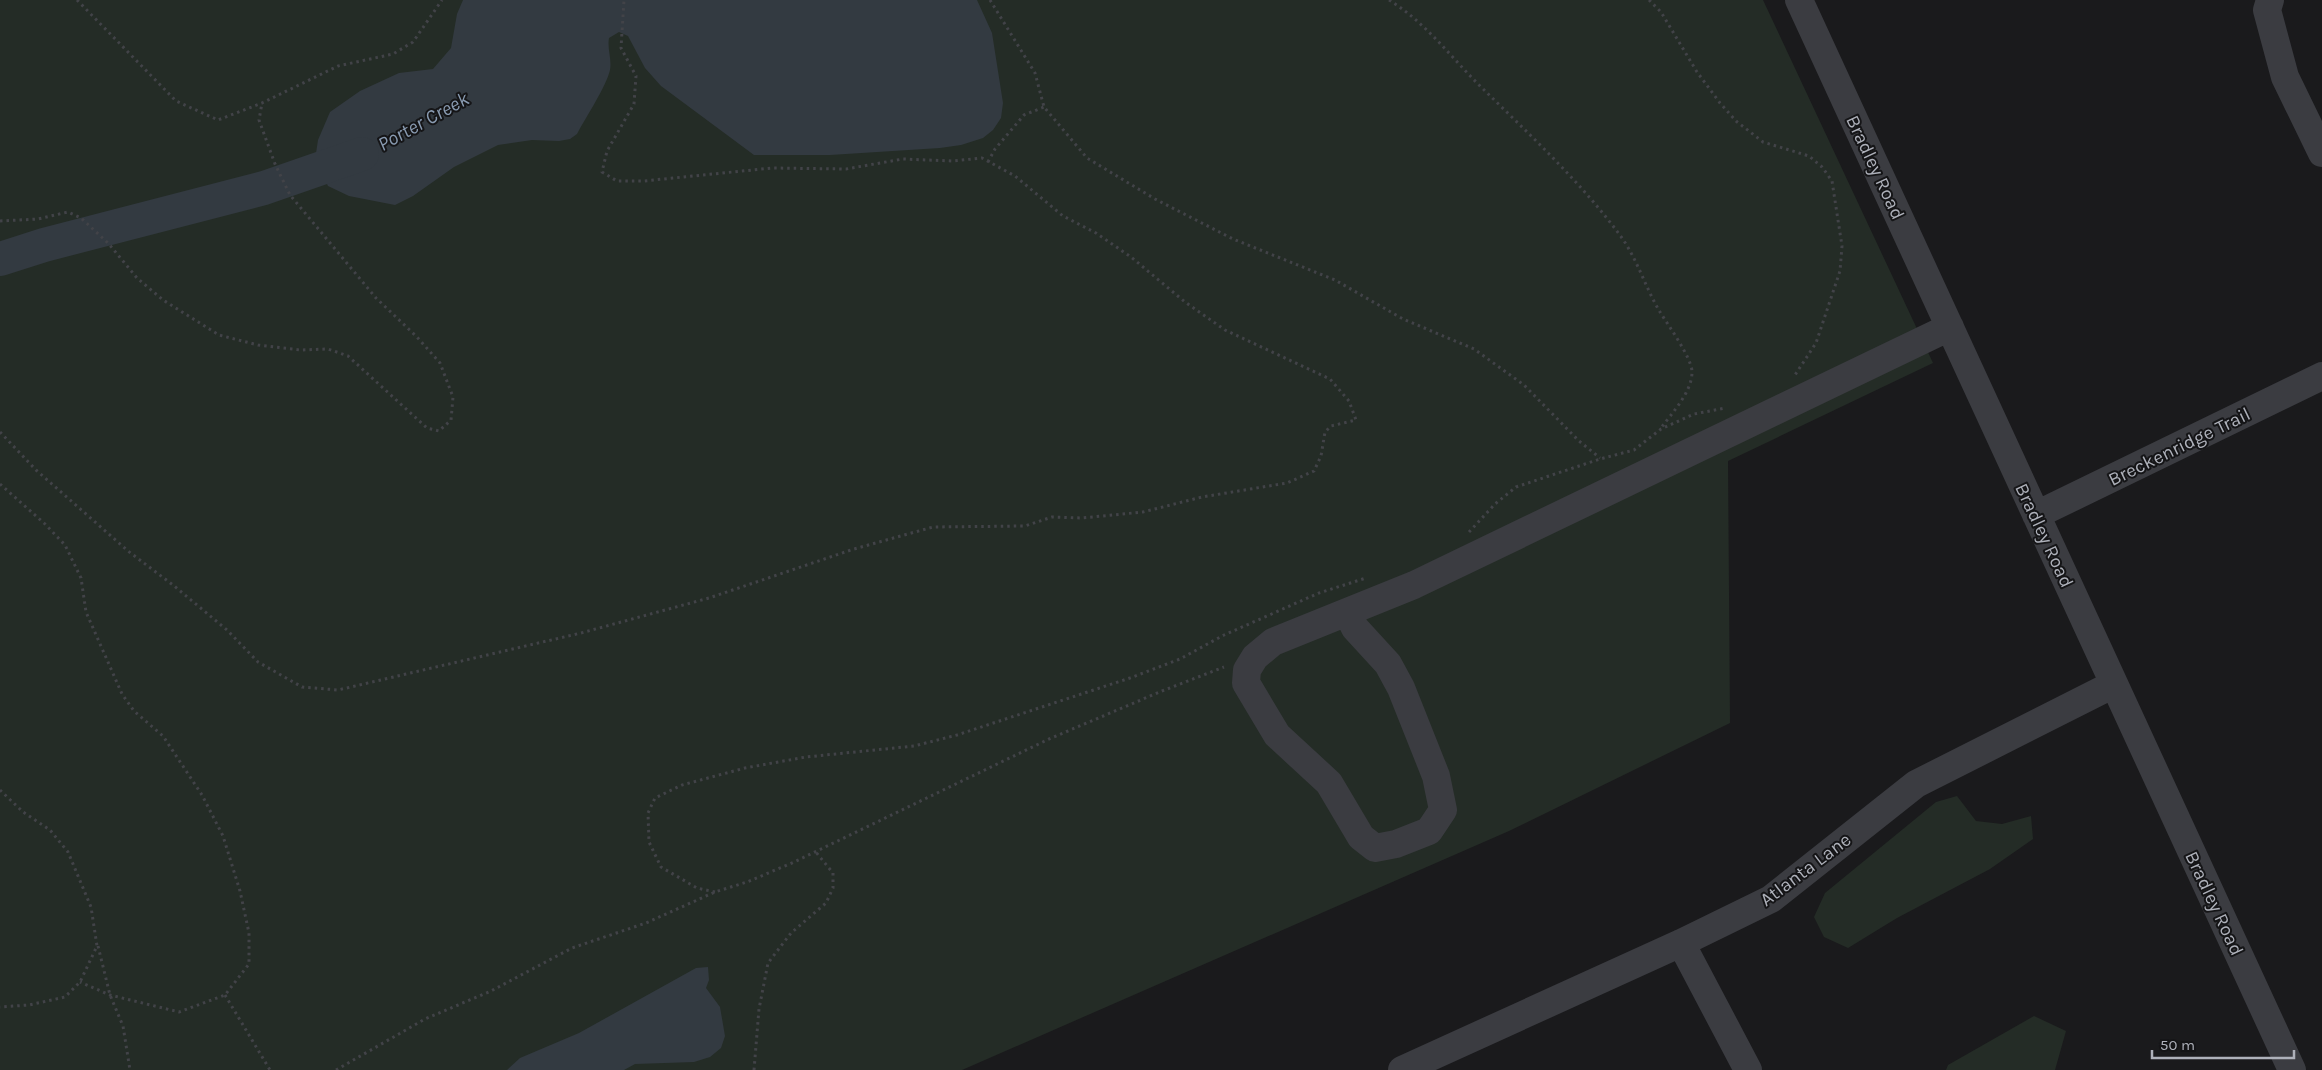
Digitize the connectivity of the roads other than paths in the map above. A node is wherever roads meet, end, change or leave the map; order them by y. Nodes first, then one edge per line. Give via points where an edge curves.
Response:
1 (1799, 0) edge
2 (2270, 0) edge
3 (2322, 153) edge
4 (1950, 327) junction
5 (2322, 376) edge
6 (2036, 515) junction
7 (1347, 612) junction
8 (2114, 684) junction
9 (1681, 943) junction
10 (1402, 1070) edge
11 (1748, 1070) edge
12 (2292, 1070) edge

1 - 4 street, Bradley Road
2 - 3 street via 2266,10 2286,77
4 - 6 street, Bradley Road
4 - 7 street via 1414,585
5 - 6 street, Breckenridge Trail
6 - 8 street, Bradley Road
7 - 7 street via 1273,642 1255,657 1247,670 1246,683 1277,735 1329,783 1361,837 1374,848 1396,844 1429,830 1444,810 1436,776 1401,688 1388,664 1355,628
8 - 9 street, Atlanta Lane via 1916,784 1771,899
8 - 12 street, Bradley Road
9 - 10 street, Atlanta Lane
9 - 11 street

